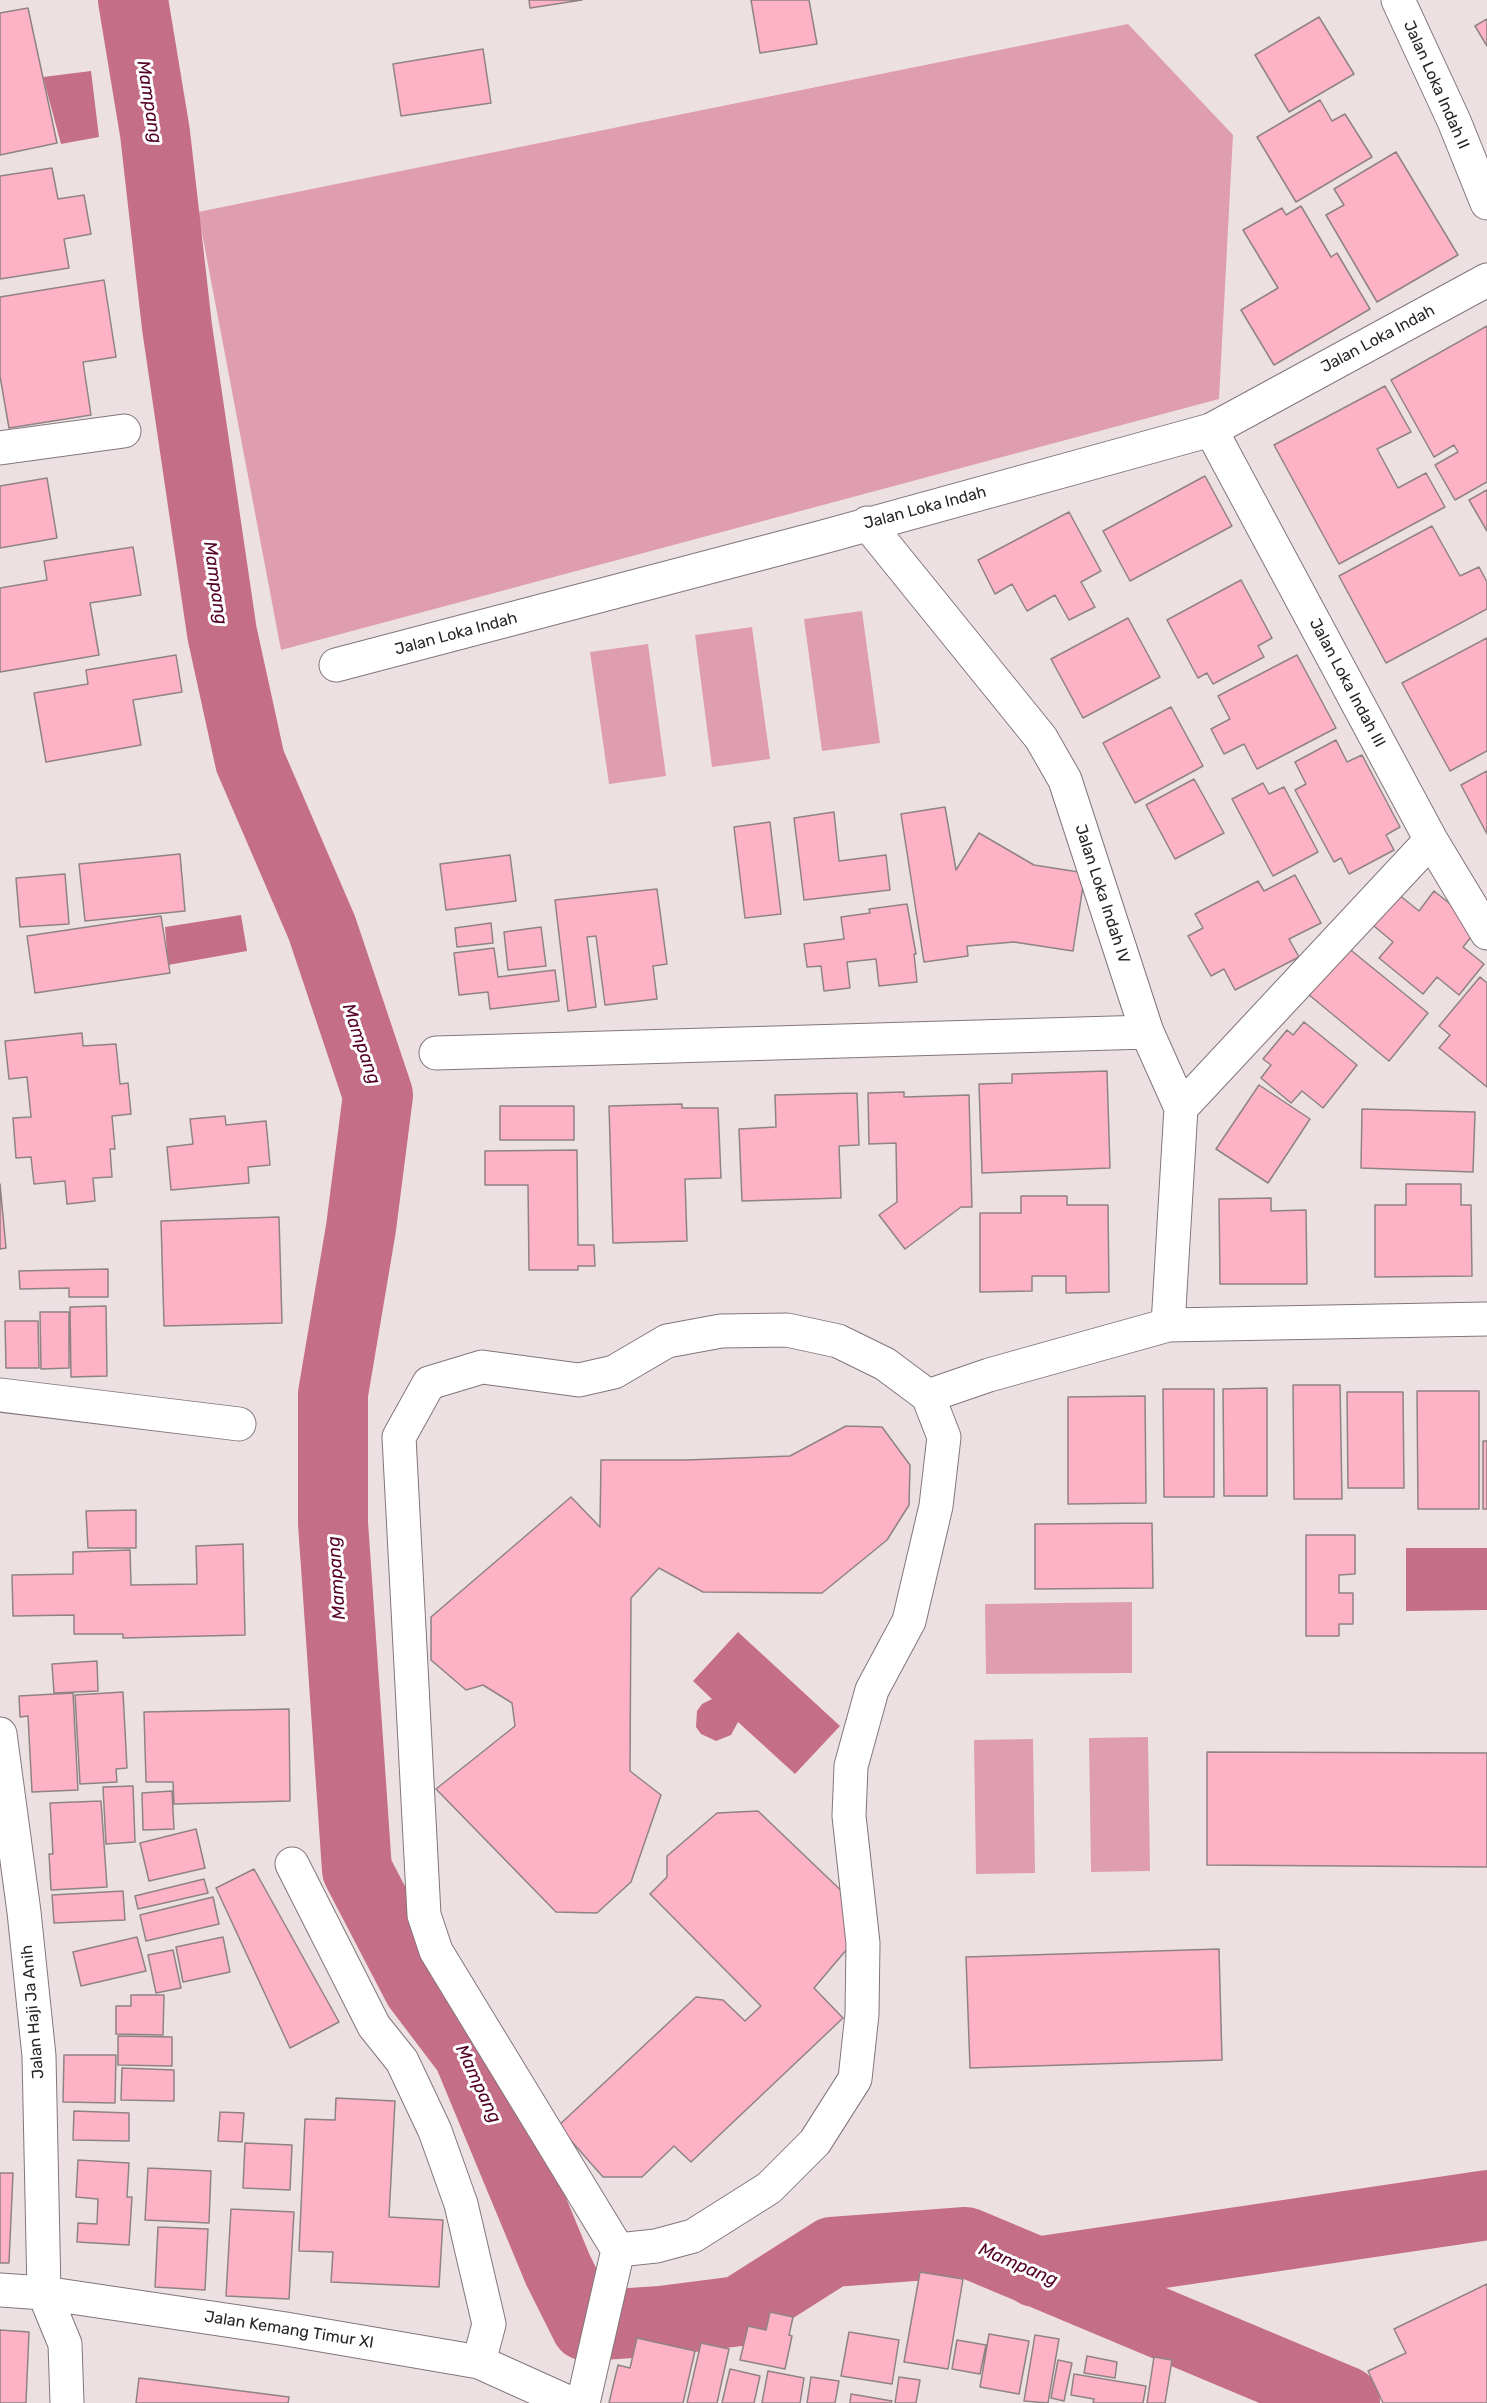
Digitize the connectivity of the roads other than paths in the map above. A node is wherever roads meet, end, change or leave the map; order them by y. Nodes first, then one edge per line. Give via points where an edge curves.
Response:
1 (1398, 0) edge
2 (1487, 202) edge
3 (1487, 280) edge
4 (124, 430) dead end
5 (1211, 430) junction
6 (0, 448) edge
7 (867, 523) junction
8 (336, 665) dead end
9 (1431, 840) junction
10 (1487, 933) edge
11 (1147, 1032) junction
12 (436, 1053) dead end
13 (1181, 1108) junction
14 (1487, 1319) edge
15 (1168, 1325) junction
16 (0, 1395) edge
17 (928, 1396) junction
18 (239, 1424) dead end
19 (0, 1734) edge
20 (292, 1864) dead end
21 (618, 2250) junction
22 (0, 2290) edge
23 (44, 2293) junction
24 (479, 2362) junction
25 (572, 2402) edge
26 (67, 2403) edge

1 - 2 street, Jalan Loka Indah II
3 - 5 street, Jalan Loka Indah
4 - 6 street
5 - 7 street, Jalan Loka Indah
5 - 9 street, Jalan Loka Indah III
7 - 8 street, Jalan Loka Indah
7 - 11 street, Jalan Loka Indah IV via 1041,738 1065,780
9 - 10 street, Jalan Loka Indah III
9 - 13 street
11 - 12 street
11 - 13 street, Jalan Loka Indah IV
13 - 15 street, Jalan Loka Indah IV
14 - 15 street
15 - 17 street
16 - 18 street
17 - 21 street via 944,1437 936,1506 909,1621 872,1690 851,1766 849,1816 863,1943 862,2014 855,2079 815,2142 769,2188 693,2236 656,2246
17 - 21 street via 885,1364 838,1341 787,1330 721,1331 667,1341 614,1372 579,1380 482,1367 429,1383 399,1437 424,1915 436,1951
19 - 23 street, Jalan Haji Ja Anih via 39,2056
20 - 24 street via 374,2026 402,2061 435,2131 460,2204 489,2325
21 - 25 street via 590,2369
22 - 23 street, Jalan Kemang Timur XI
23 - 24 street, Jalan Kemang Timur XI
23 - 26 street via 65,2344
24 - 25 street, Jalan Kemang Timur XI

